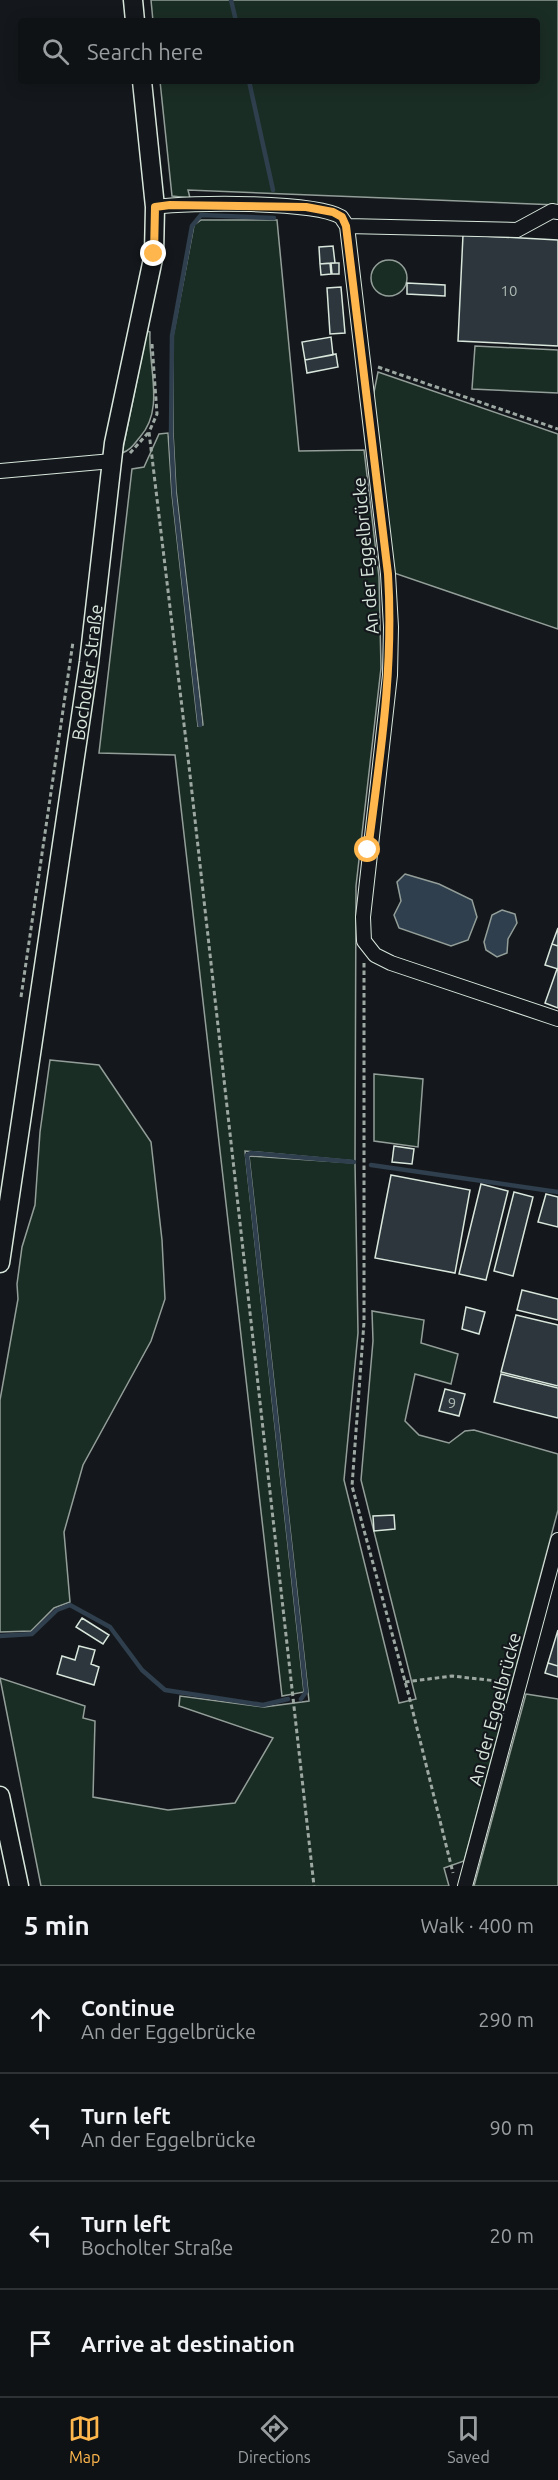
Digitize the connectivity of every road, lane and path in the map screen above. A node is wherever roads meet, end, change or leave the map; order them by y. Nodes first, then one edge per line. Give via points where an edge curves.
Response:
1 (133, 0) edge
2 (135, 18) edge
3 (142, 84) edge
4 (155, 207) junction
5 (558, 212) edge
6 (346, 226) junction
7 (152, 339) dead end
8 (362, 364) junction
9 (558, 429) edge
10 (149, 432) junction
11 (112, 461) junction
12 (0, 471) edge
13 (75, 632) dead end
14 (364, 940) junction
15 (21, 1002) dead end
16 (558, 1019) edge
17 (0, 1263) edge
18 (558, 1540) edge
19 (405, 1682) junction
20 (520, 1684) junction
21 (0, 1796) edge
22 (454, 1875) dead end
23 (19, 1886) edge
24 (314, 1886) edge
25 (465, 1886) edge

1 - 2 main road
3 - 4 main road, Bocholter Straße
4 - 6 street via 182,204 318,208 342,217
4 - 11 main road, Bocholter Straße via 151,269 121,399
5 - 6 street via 517,230
6 - 8 street, An der Eggelbrücke
7 - 10 path via 157,414
8 - 9 path
8 - 14 street, An der Eggelbrücke via 391,627 390,675 365,884
10 - 11 path via 128,454
10 - 24 path
11 - 12 street
11 - 17 main road, Bocholter Straße via 89,662
13 - 15 path
14 - 16 street via 375,955 391,963
14 - 19 path via 364,1322 352,1486
18 - 20 street, An der Eggelbrücke
19 - 20 path via 452,1676
19 - 22 path
20 - 25 street, An der Eggelbrücke
21 - 23 main road

